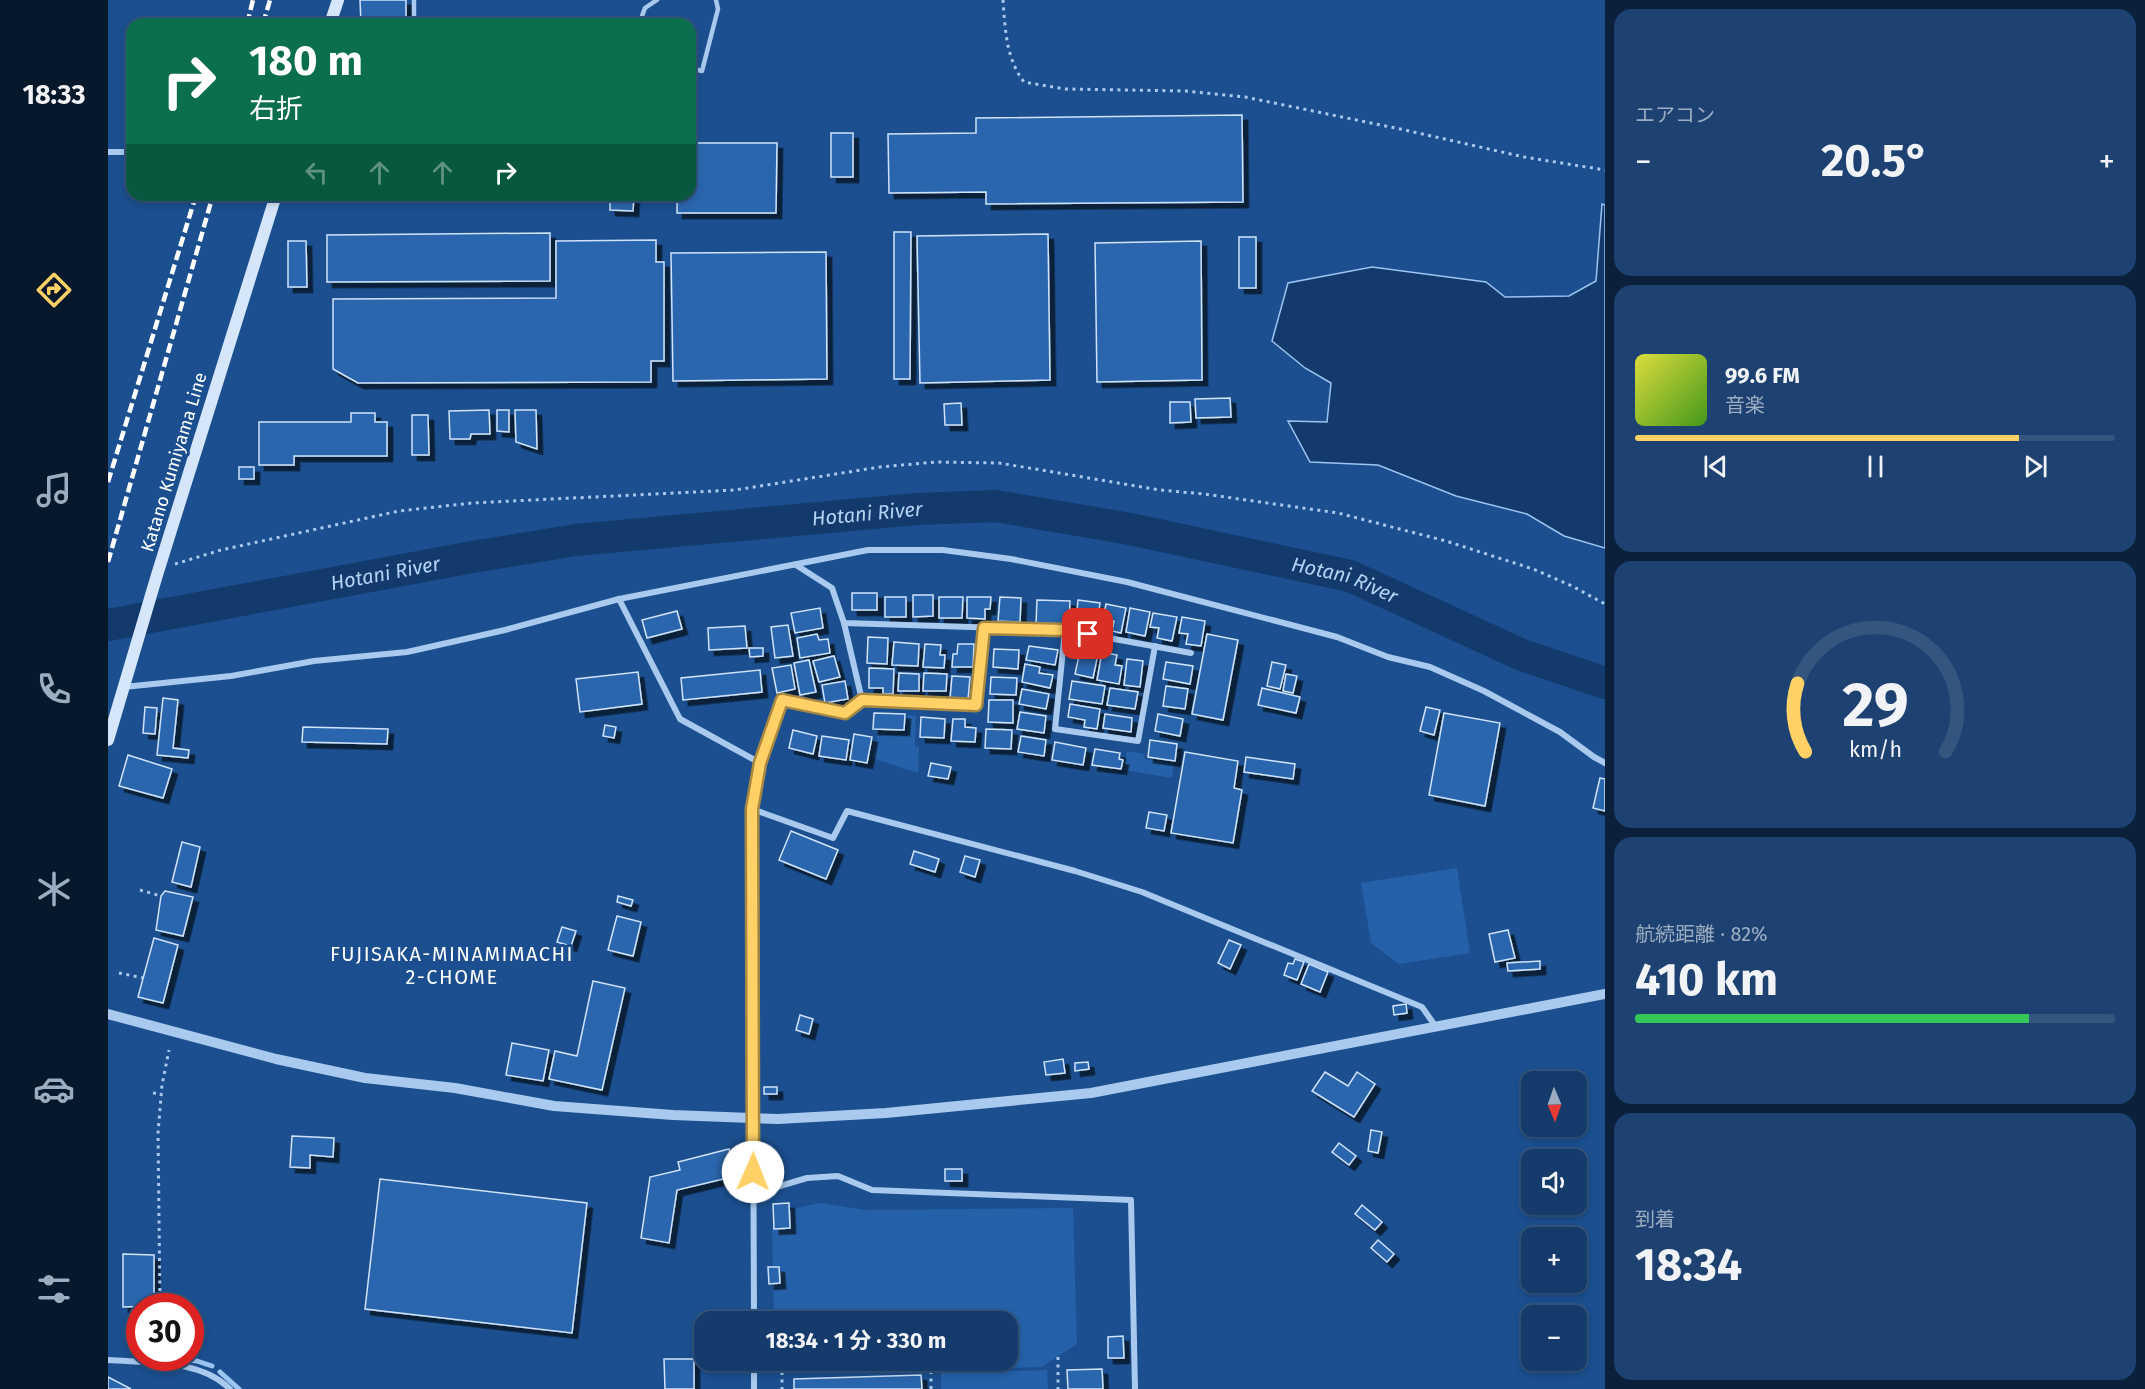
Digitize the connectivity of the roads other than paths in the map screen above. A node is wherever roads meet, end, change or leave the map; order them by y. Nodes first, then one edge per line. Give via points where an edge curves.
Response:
1 (338, 0) edge
2 (414, 0) edge
3 (657, 0) edge
4 (716, 0) edge
5 (332, 18) edge
6 (414, 18) edge
7 (641, 18) edge
8 (696, 70) edge
9 (108, 152) edge
10 (126, 152) edge
11 (274, 201) edge
12 (795, 565) junction
13 (619, 599) junction
14 (844, 622) junction
15 (984, 628) junction
16 (1065, 630) junction
17 (1155, 646) junction
18 (1191, 653) dead end
19 (124, 687) junction
20 (862, 700) junction
21 (108, 741) edge
22 (760, 763) junction
23 (1605, 763) edge
24 (752, 809) junction
25 (1605, 994) edge
26 (108, 1014) edge
27 (1436, 1027) junction
28 (754, 1119) junction
29 (753, 1194) junction
30 (754, 1311) edge
31 (108, 1360) edge
32 (754, 1371) edge
33 (230, 1389) edge
34 (754, 1389) edge
35 (1135, 1389) edge

1 - 5 main road
2 - 6 lane
3 - 7 lane via 645,8
4 - 8 lane via 718,9 702,71
9 - 10 street
11 - 19 main road, Katano Kumiyama Line
12 - 13 street
12 - 14 street via 832,588
12 - 23 street via 868,550 943,550 1127,582 1337,637 1388,657 1430,667 1508,703
13 - 19 street via 407,652
13 - 22 street via 680,719
14 - 15 street
14 - 20 street
15 - 16 street
15 - 20 street via 976,705
16 - 17 street
16 - 17 street via 1055,729 1138,741
17 - 18 street
19 - 21 main road, Katano Kumiyama Line
20 - 22 street via 845,713 782,700
22 - 24 street
24 - 27 street via 833,837 848,811 1142,892 1422,1007
24 - 28 street
25 - 27 street
26 - 28 street via 276,1059 365,1078 455,1088 554,1106
27 - 28 street via 1091,1093 886,1113
28 - 29 street
29 - 30 street
29 - 35 street via 807,1178 838,1176 872,1190 1131,1200
31 - 33 street via 192,1368 211,1375
32 - 34 street

